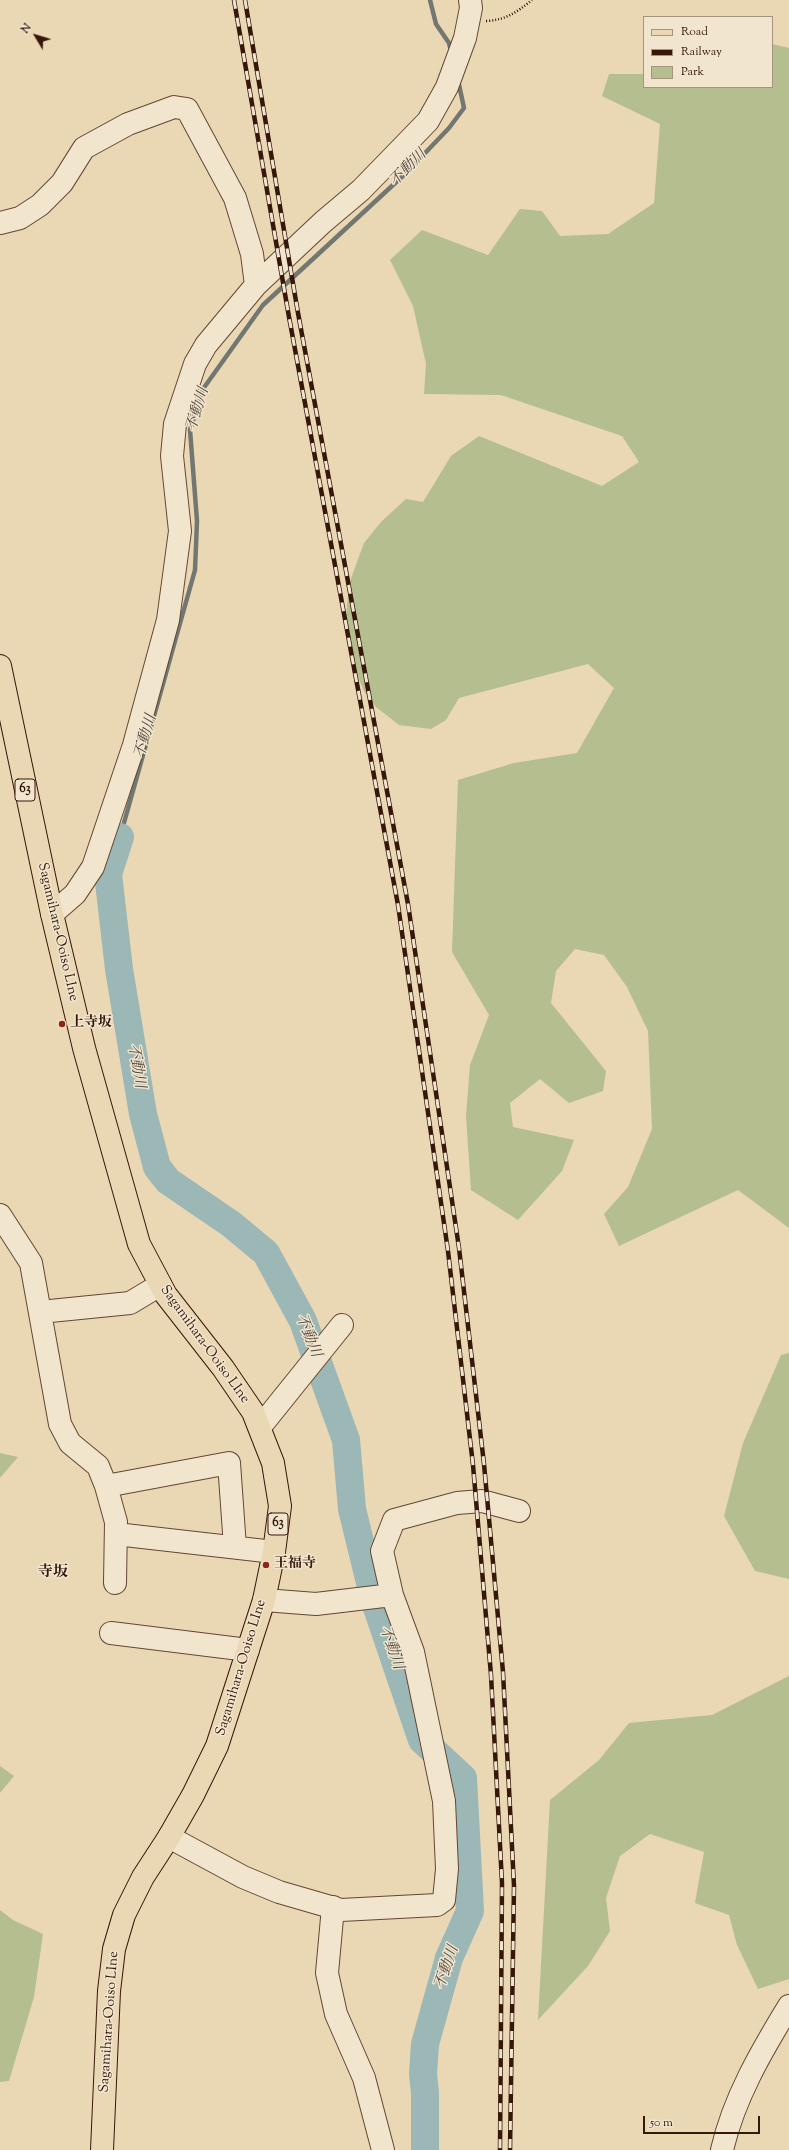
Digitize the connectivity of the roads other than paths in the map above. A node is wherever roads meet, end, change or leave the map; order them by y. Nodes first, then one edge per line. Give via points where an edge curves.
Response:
1 (470, 0) edge
2 (0, 224) edge
3 (256, 285) junction
4 (0, 666) edge
5 (3, 698) edge
6 (52, 914) junction
7 (0, 1215) edge
8 (160, 1285) junction
9 (40, 1312) junction
10 (342, 1325) dead end
11 (260, 1427) junction
12 (106, 1486) junction
13 (519, 1511) dead end
14 (116, 1534) junction
15 (235, 1547) junction
16 (274, 1552) junction
17 (115, 1583) dead end
18 (392, 1595) junction
19 (264, 1600) junction
20 (111, 1633) dead end
21 (248, 1650) junction
22 (169, 1836) junction
23 (333, 1907) junction
24 (789, 2006) edge
25 (102, 2150) edge
26 (383, 2150) edge
27 (722, 2150) edge

1 - 3 street via 467,30 447,87 428,121 361,190
2 - 3 street via 20,218 40,205 62,183 84,148 128,124 174,107 187,109 235,198 252,254
3 - 6 street via 206,345 187,383 175,424 172,456 180,531 168,620 134,745 93,867 75,894
4 - 5 main road, Sagamihara-Ooiso LIne / 63
5 - 6 main road, Sagamihara-Ooiso LIne / 63
6 - 8 main road, Sagamihara-Ooiso LIne / 63 via 84,1048 130,1215 139,1244
7 - 9 street via 31,1263
8 - 9 street via 130,1303
8 - 11 main road, Sagamihara-Ooiso LIne / 63 via 240,1391
9 - 12 street via 60,1424 70,1443 98,1466
10 - 11 street
11 - 16 main road, Sagamihara-Ooiso LIne / 63 via 273,1463 280,1506
12 - 14 street via 116,1522
12 - 15 street via 229,1463
13 - 18 street via 482,1501 457,1503 394,1520 382,1551
14 - 15 street
14 - 17 street
15 - 16 street
16 - 19 main road, Sagamihara-Ooiso LIne / 63
18 - 19 street via 316,1604
18 - 23 street via 413,1652 444,1801 447,1869 444,1900 437,1905 341,1910
19 - 21 main road, Sagamihara-Ooiso LIne / 63
20 - 21 street
21 - 22 main road, Sagamihara-Ooiso LIne / 63 via 217,1746
22 - 23 street via 243,1877 280,1892
22 - 25 main road, Sagamihara-Ooiso LIne / 63 via 142,1877 124,1915 114,1949 109,1991
23 - 26 street via 327,1973 336,2014 364,2078
24 - 27 street via 766,2044 736,2104 727,2126

